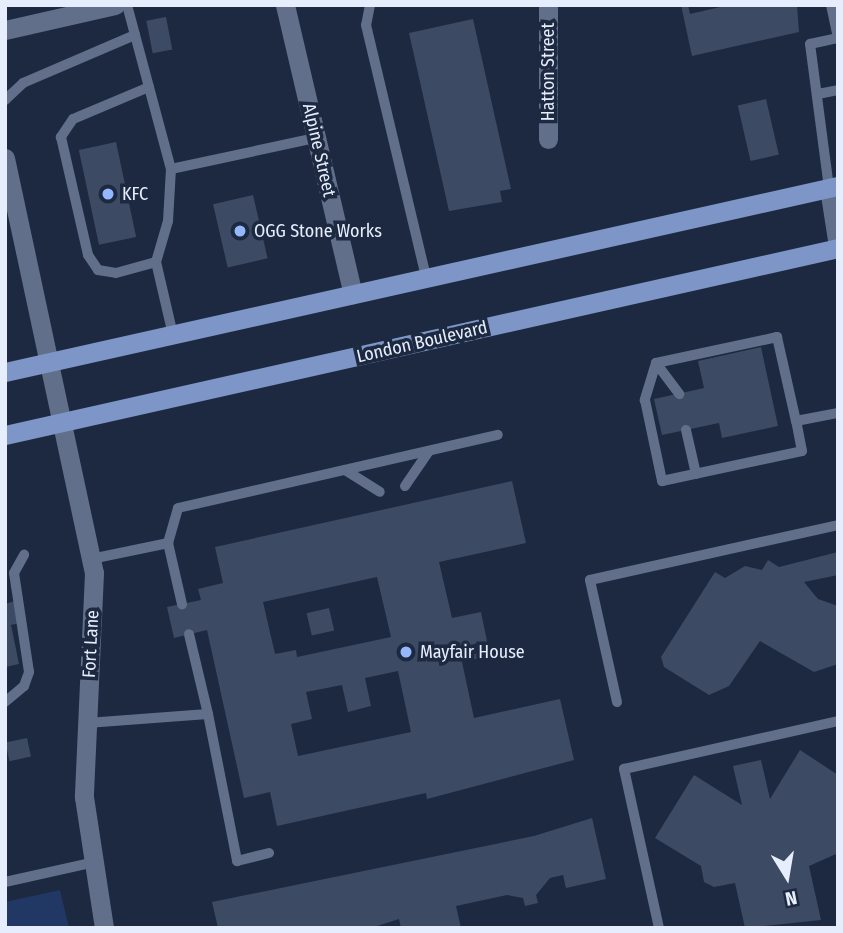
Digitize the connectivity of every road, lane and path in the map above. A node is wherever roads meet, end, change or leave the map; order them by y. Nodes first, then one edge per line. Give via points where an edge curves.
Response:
1 (115, 5) edge
2 (127, 5) edge
3 (285, 5) edge
4 (370, 5) edge
5 (548, 5) edge
6 (831, 5) edge
7 (5, 30) edge
8 (135, 35) junction
9 (838, 38) edge
10 (149, 86) junction
11 (838, 90) edge
12 (818, 94) junction
13 (5, 100) edge
14 (316, 138) junction
15 (548, 139) dead end
16 (5, 158) edge
17 (171, 169) junction
18 (833, 187) edge
19 (838, 247) edge
20 (156, 262) junction
21 (426, 277) junction
22 (353, 294) junction
23 (173, 335) junction
24 (53, 362) junction
25 (656, 363) junction
26 (5, 372) edge
27 (678, 394) dead end
28 (838, 413) edge
29 (796, 421) junction
30 (65, 422) junction
31 (686, 430) dead end
32 (5, 435) edge
33 (498, 435) dead end
34 (429, 451) junction
35 (345, 470) junction
36 (695, 474) junction
37 (405, 486) dead end
38 (380, 492) dead end
39 (838, 525) edge
40 (168, 543) junction
41 (24, 555) dead end
42 (91, 559) junction
43 (182, 604) dead end
44 (190, 634) dead end
45 (5, 702) edge
46 (617, 702) dead end
47 (208, 714) junction
48 (838, 721) edge
49 (87, 723) junction
50 (269, 853) dead end
51 (90, 863) junction
52 (5, 882) edge
53 (104, 928) edge
54 (659, 928) edge

1 - 7 street
2 - 8 lane
3 - 14 street, Alpine Street
4 - 21 lane via 366,24
5 - 15 street, Hatton Street
6 - 9 lane
8 - 10 lane
8 - 13 lane via 23,83
9 - 12 lane via 810,44
10 - 17 lane
10 - 20 lane via 73,120 61,137 79,226 98,270 116,273
11 - 12 lane
12 - 18 lane
14 - 17 lane
14 - 22 street, Alpine Street
16 - 24 street, Fort Lane
17 - 20 lane via 168,221
18 - 19 street
18 - 21 main road
19 - 30 main road, London Boulevard
20 - 23 lane
21 - 22 main road
22 - 23 main road
23 - 24 main road
24 - 26 main road
24 - 30 street, Fort Lane
25 - 27 lane
25 - 29 lane via 777,337
25 - 36 lane via 645,400 662,481
28 - 29 lane
29 - 36 lane via 802,451
30 - 32 main road, London Boulevard
30 - 42 street, Fort Lane
31 - 36 lane
33 - 34 lane
34 - 35 lane
34 - 37 lane
35 - 38 lane
35 - 40 lane via 178,508
39 - 46 lane via 590,580
40 - 42 lane
40 - 43 lane
41 - 45 lane via 14,573 29,672 24,686
42 - 49 street, Fort Lane
44 - 47 lane
47 - 49 lane
47 - 50 lane via 237,861
48 - 54 lane via 624,769
49 - 51 street, Fort Lane
51 - 52 lane
51 - 53 street, Fort Lane

